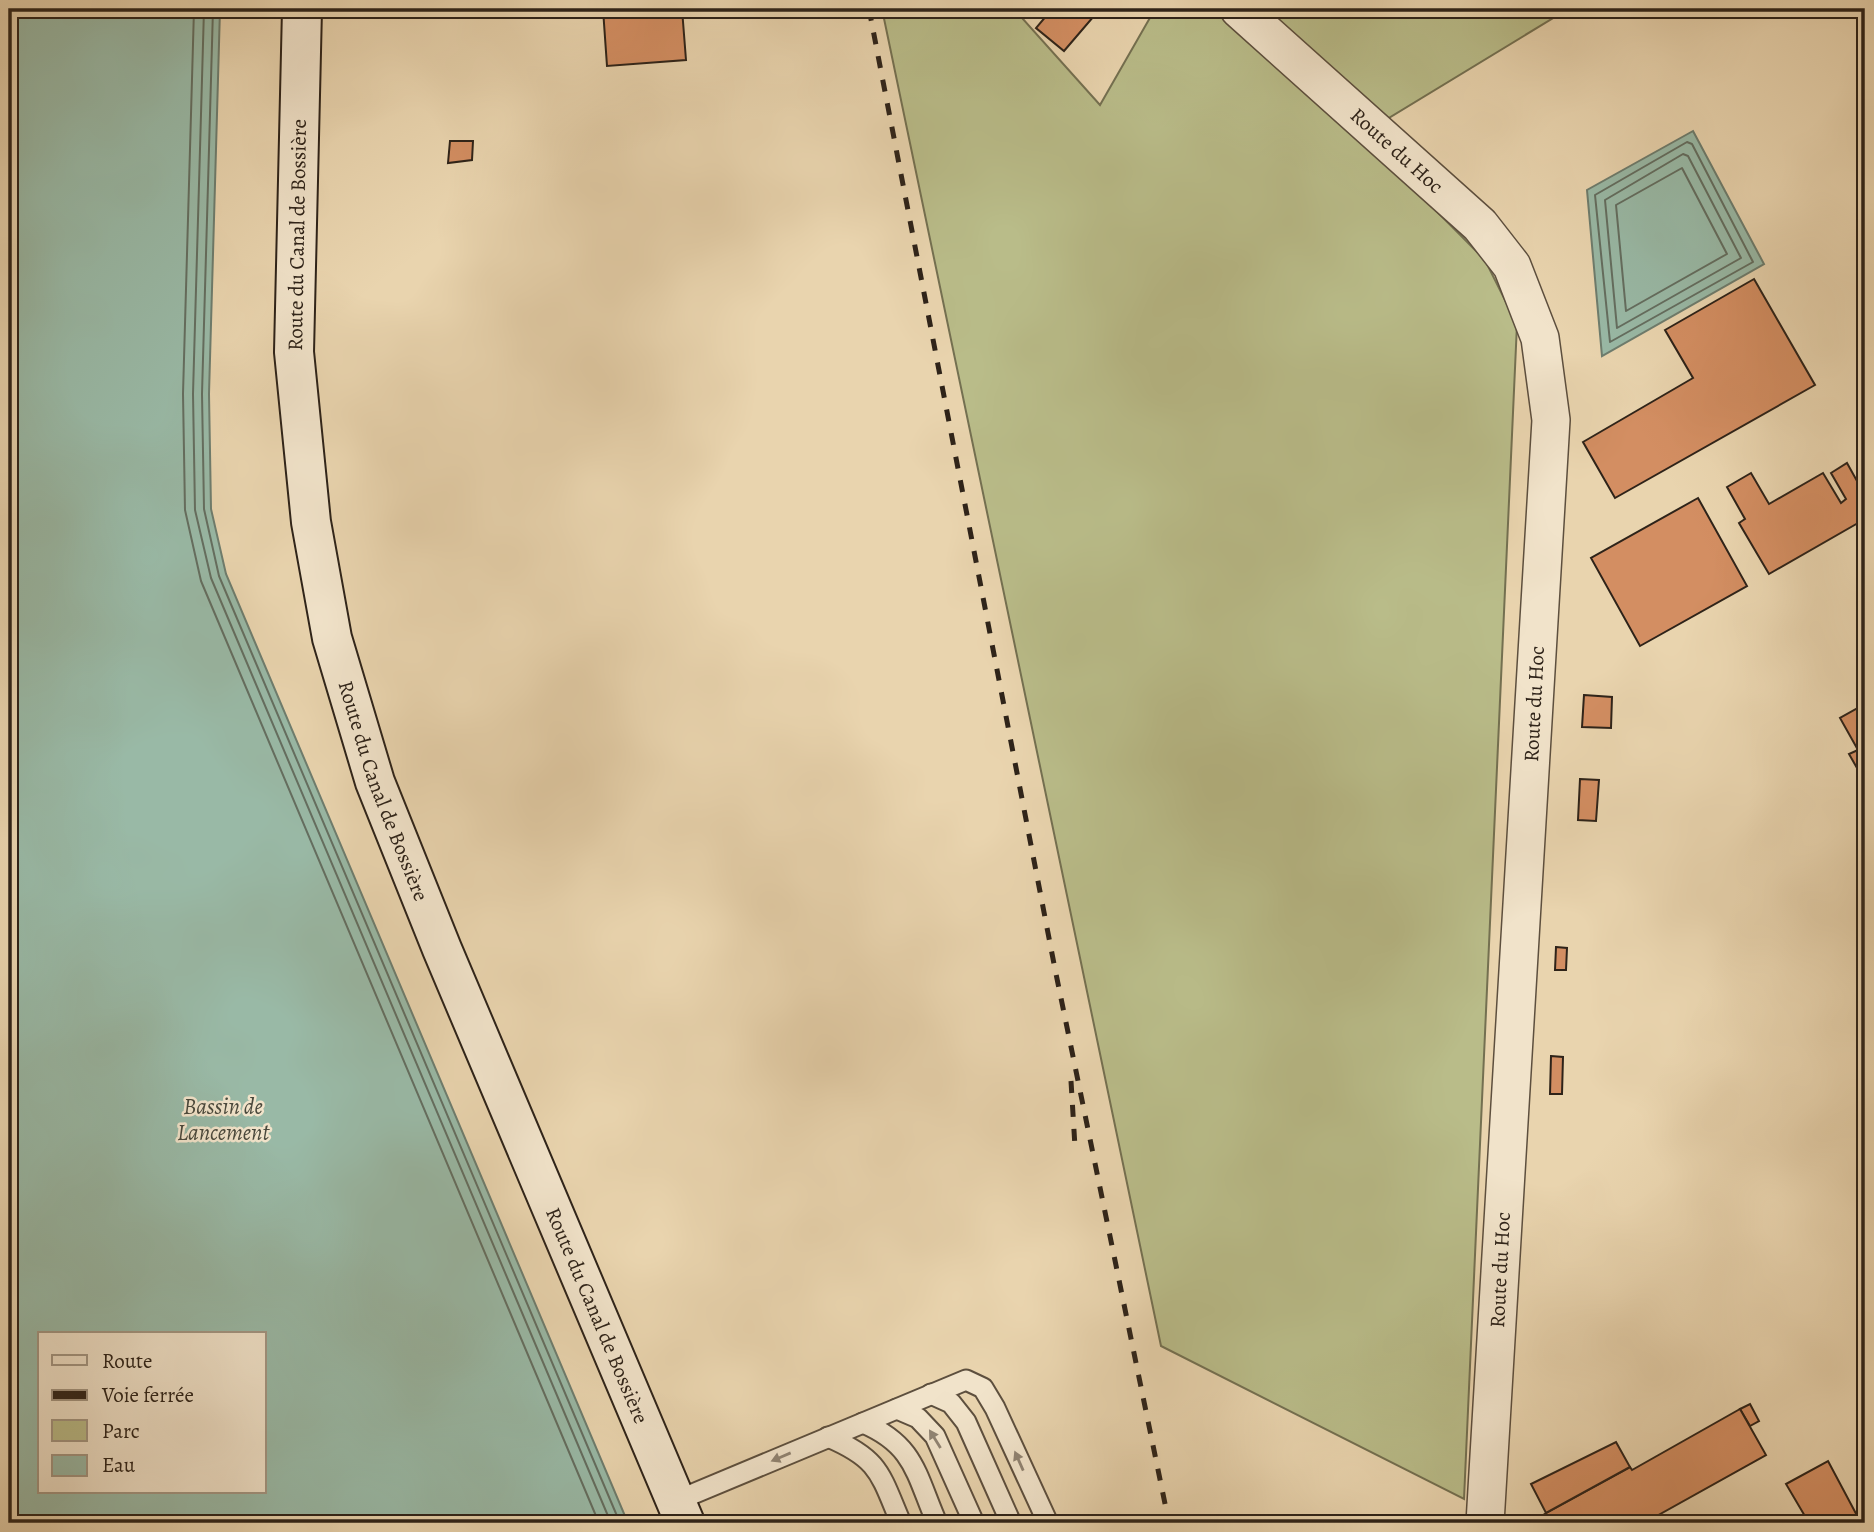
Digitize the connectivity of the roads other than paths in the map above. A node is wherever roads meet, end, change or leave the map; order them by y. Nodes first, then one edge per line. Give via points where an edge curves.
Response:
1 (302, 9) edge
2 (1239, 9) edge
3 (931, 1394) junction
4 (897, 1409) junction
5 (863, 1423) junction
6 (828, 1437) junction
7 (680, 1512) edge
8 (901, 1523) edge
9 (937, 1523) edge
10 (974, 1523) edge
11 (1011, 1523) edge
12 (1048, 1523) edge
13 (1485, 1523) edge

1 - 7 street, Route du Canal de Bossière via 294,352 311,522 332,638 375,782
2 - 13 street, Route du Hoc via 1480,225 1512,266 1540,338 1551,420
3 - 4 lane
3 - 11 lane via 951,1403 966,1422
12 -> 3 lane via 983,1388 966,1380
4 - 5 lane
10 -> 4 lane via 935,1436 918,1418
5 - 6 lane
5 - 9 lane via 886,1433 905,1450
6 -> 7 lane
6 - 8 lane via 875,1464

